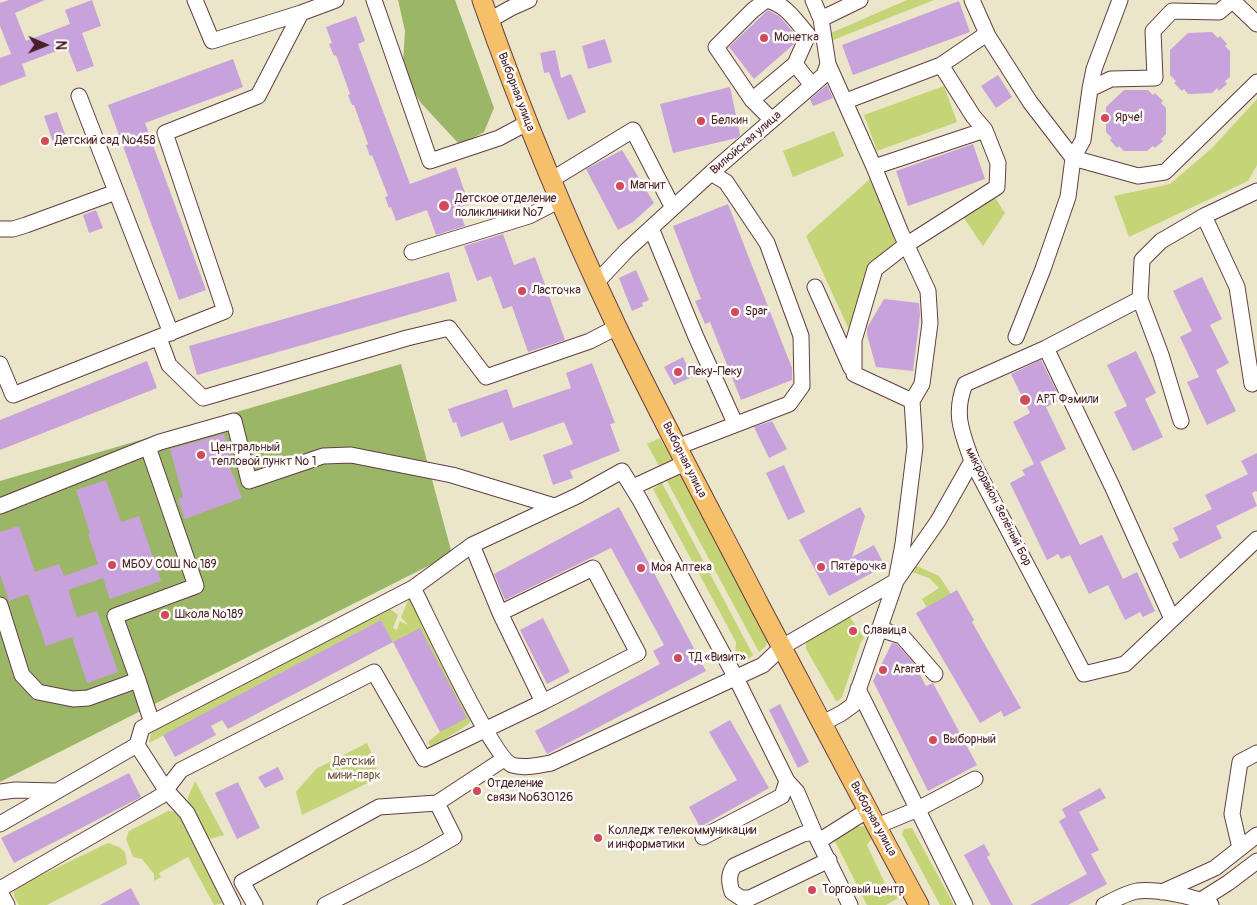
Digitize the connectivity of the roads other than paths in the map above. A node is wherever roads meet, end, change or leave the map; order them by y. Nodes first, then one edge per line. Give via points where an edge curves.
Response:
1 (195, 0) edge
2 (336, 0) edge
3 (374, 0) edge
4 (482, 0) edge
5 (529, 0) edge
6 (813, 0) edge
7 (860, 0) edge
8 (972, 0) edge
9 (1120, 0) edge
10 (1233, 0) edge
11 (301, 13) junction
12 (821, 20) junction
13 (488, 21) junction
14 (1257, 24) edge
15 (988, 36) junction
16 (795, 64) junction
17 (828, 64) junction
18 (941, 65) junction
19 (1257, 82) edge
20 (812, 85) junction
21 (1090, 90) junction
22 (79, 96) dead end
23 (752, 100) junction
24 (846, 102) junction
25 (772, 120) junction
26 (527, 123) junction
27 (984, 130) junction
28 (1073, 158) junction
29 (874, 167) junction
30 (711, 173) junction
31 (551, 180) junction
32 (1257, 191) edge
33 (116, 192) junction
34 (560, 200) junction
35 (673, 208) junction
36 (1204, 216) junction
37 (651, 228) junction
38 (0, 229) edge
39 (906, 245) junction
40 (412, 252) dead end
41 (596, 283) junction
42 (815, 287) dead end
43 (1140, 299) junction
44 (617, 327) junction
45 (165, 336) junction
46 (1016, 337) dead end
47 (1046, 348) junction
48 (0, 364) edge
49 (854, 374) junction
50 (1252, 384) dead end
51 (912, 401) junction
52 (1181, 421) dead end
53 (735, 424) junction
54 (148, 447) junction
55 (681, 455) junction
56 (972, 461) junction
57 (632, 487) junction
58 (0, 506) edge
59 (554, 506) junction
60 (1257, 539) edge
61 (472, 545) junction
62 (896, 582) junction
63 (413, 588) junction
64 (0, 605) edge
65 (500, 613) junction
66 (1172, 619) junction
67 (879, 629) junction
68 (782, 647) junction
69 (935, 674) dead end
70 (736, 678) junction
71 (138, 680) junction
72 (858, 689) junction
73 (543, 702) junction
74 (152, 723) junction
75 (822, 724) junction
76 (485, 731) junction
77 (137, 745) junction
78 (1257, 753) edge
79 (504, 759) junction
80 (975, 779) dead end
81 (787, 781) junction
82 (166, 790) junction
83 (56, 791) junction
84 (0, 792) edge
85 (437, 803) junction
86 (918, 809) junction
87 (868, 810) junction
88 (0, 824) edge
89 (877, 826) junction
90 (1257, 835) edge
91 (816, 836) junction
92 (702, 837) dead end
93 (1240, 848) junction
94 (829, 860) junction
95 (1257, 861) edge
96 (0, 890) edge
97 (1167, 898) edge
98 (1206, 902) edge
99 (915, 904) edge
100 (7, 905) edge
101 (233, 905) edge
102 (254, 905) edge
103 (325, 905) edge
104 (850, 905) edge
105 (965, 905) edge
106 (1104, 905) edge

1 - 11 street via 212,42
2 - 11 street
3 - 26 street via 430,162 499,138
4 - 13 main road, Выборная улица
5 - 13 street
6 - 12 street
7 - 12 street
8 - 15 street
9 - 21 street via 1094,69
10 - 14 street
10 - 21 street via 1219,12 1172,11 1154,31 1154,78 1111,78
11 - 45 street via 258,96 165,133 225,311
12 - 17 street
13 - 26 main road, Выборная улица
15 - 18 street
15 - 28 street via 1030,102
16 - 20 street
16 - 23 street
16 - 23 street via 808,35 788,10 776,1 766,0 716,47
17 - 20 street, Вилюйская улица via 824,75
17 - 24 street
18 - 24 street
18 - 27 street
19 - 28 street via 1165,172 1138,176
20 - 25 street, Вилюйская улица
21 - 28 street via 1083,140
22 - 33 street
23 - 25 street
24 - 29 street
25 - 30 street, Вилюйская улица
26 - 31 main road, Выборная улица
27 - 29 street
27 - 39 street via 998,163 997,187
28 - 46 street via 1068,197 1044,269
29 - 39 street
30 - 35 street, Вилюйская улица
30 - 53 street via 726,182 767,243 801,336 802,386 789,404
31 - 34 main road, Выборная улица
31 - 35 street via 632,130
32 - 36 street
33 - 38 street via 26,225
33 - 45 street
34 - 40 street via 529,216
34 - 41 main road, Выборная улица
35 - 37 street, Вилюйская улица
36 - 43 street via 1161,241 1142,260
36 - 50 street via 1237,287
37 - 41 street, Вилюйская улица
37 - 53 street
39 - 49 street via 875,269 854,340
39 - 51 street via 928,291 930,323 922,384
41 - 44 main road, Выборная улица
42 - 49 street
43 - 47 street, микрорайон Зелёный Бор
43 - 52 street
44 - 45 street via 590,341 486,377 449,328 203,398 169,365
44 - 55 main road, Выборная улица
45 - 48 street via 13,395
47 - 56 street, микрорайон Зелёный Бор via 965,384 958,408 960,426
47 - 66 street
49 - 51 street
51 - 62 street via 915,446 904,544
53 - 55 street
54 - 58 street
54 - 59 street via 234,421 250,480 323,456 351,455 452,475
54 - 71 street via 196,586 115,616
55 - 57 street
55 - 68 main road, Выборная улица
56 - 62 street via 938,521
56 - 66 street, микрорайон Зелёный Бор via 1084,674 1125,664
57 - 59 street via 622,471
57 - 70 street
59 - 61 street
60 - 66 street, микрорайон Зелёный Бор
61 - 63 street
61 - 65 street
62 - 67 street
62 - 68 street
63 - 74 street
63 - 76 street
64 - 71 street via 22,674 38,692 88,698
65 - 73 street
65 - 73 street via 593,568 638,653
67 - 69 street via 902,636
67 - 72 street
68 - 70 street via 763,664
68 - 75 main road, Выборная улица
70 - 79 street via 551,764 530,767 512,765
70 - 81 street
71 - 74 street
72 - 75 street via 853,705
72 - 86 street
73 - 76 street
74 - 77 street via 142,728
75 - 87 main road, Выборная улица
76 - 79 street
76 - 82 street via 424,759 374,672 182,770
77 - 82 street
77 - 83 street
78 - 93 street via 1240,762 1232,814
79 - 85 street
80 - 86 street
81 - 91 street via 797,792
81 - 92 street via 782,796
82 - 96 street via 161,796
82 - 101 street via 187,813
83 - 84 street
83 - 88 street
85 - 102 street via 379,807 242,882
85 - 103 street via 454,838
86 - 89 street
86 - 105 street
87 - 89 main road, Выборная улица
87 - 91 street
89 - 99 main road, Выборная улица
90 - 93 street
91 - 94 street
91 - 94 street via 803,834 734,866 729,878 732,892 741,898 750,898
93 - 97 street via 1216,868
94 - 104 street
95 - 98 street
96 - 100 street
97 - 98 street
97 - 106 street via 1136,891

